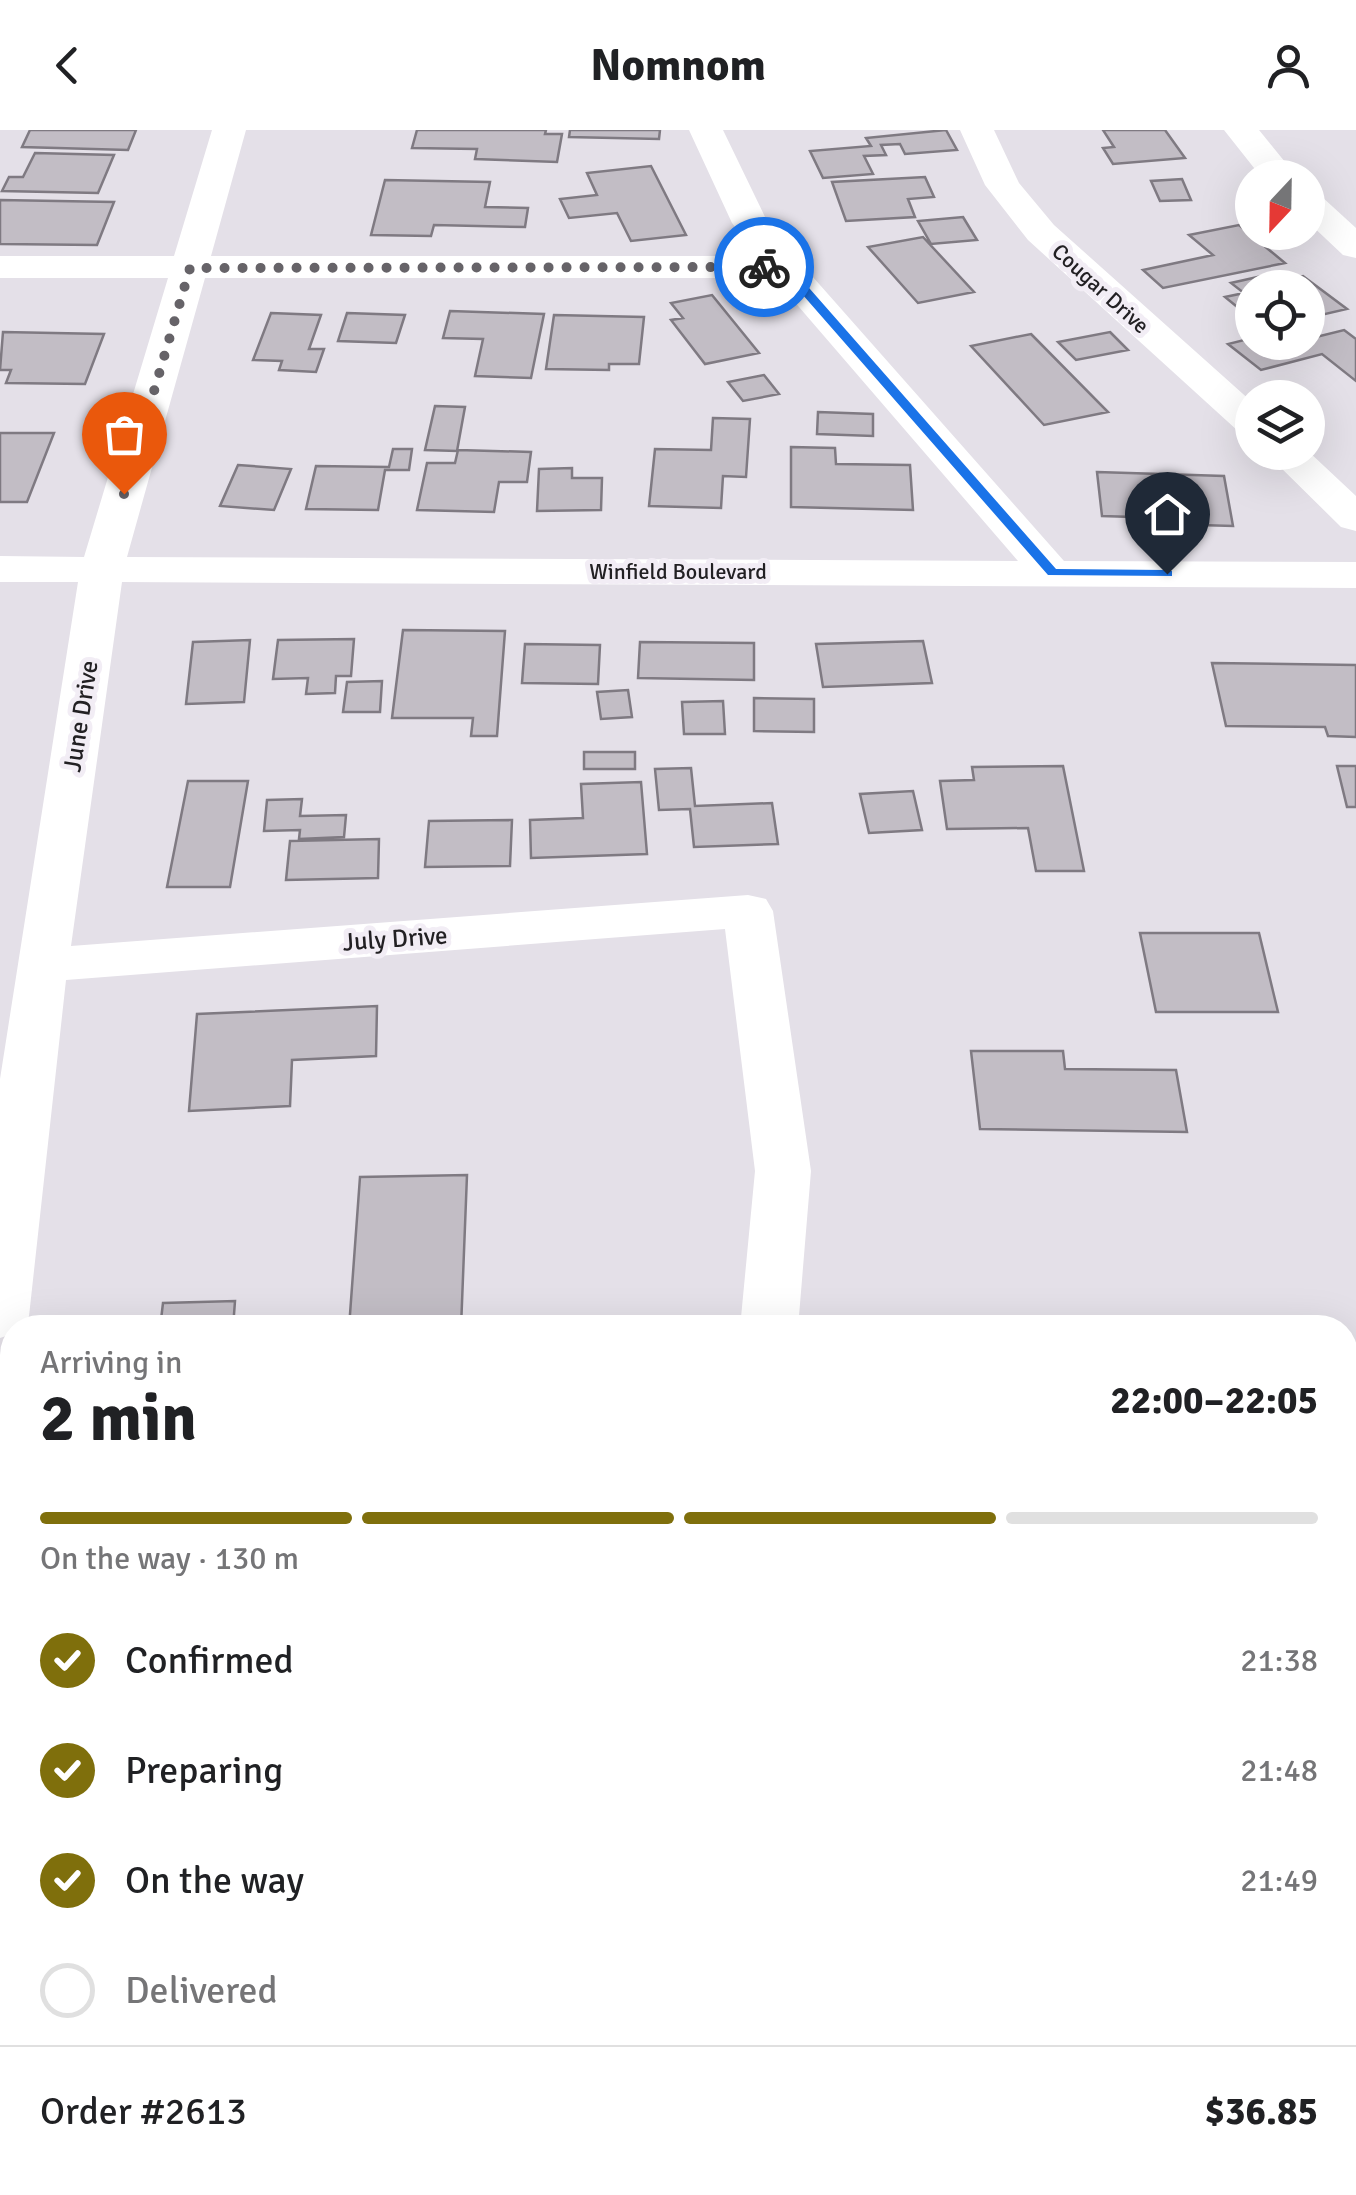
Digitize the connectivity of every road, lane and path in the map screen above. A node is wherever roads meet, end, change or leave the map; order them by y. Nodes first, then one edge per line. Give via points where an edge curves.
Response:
1 (229, 130) edge
2 (706, 130) edge
3 (977, 130) edge
4 (1241, 130) edge
5 (1266, 160) edge
6 (1325, 219) edge
7 (1356, 247) edge
8 (0, 267) edge
9 (784, 267) junction
10 (190, 268) junction
11 (1235, 408) edge
12 (1304, 470) edge
13 (1356, 518) edge
14 (0, 568) edge
15 (102, 569) junction
16 (1052, 573) junction
17 (1356, 576) edge
18 (43, 965) junction
19 (0, 1315) edge
20 (771, 1315) edge

1 - 10 street, June Drive
2 - 9 street via 750,223
3 - 11 street, Cougar Drive via 983,151 1022,210 1058,251
4 - 5 street
6 - 7 street
8 - 10 street
9 - 10 street
9 - 16 street
10 - 15 street, June Drive
12 - 13 street
14 - 15 street, Winfield Boulevard
15 - 16 street, Winfield Boulevard
15 - 18 street, June Drive
16 - 17 street, Winfield Boulevard
18 - 19 street, June Drive
18 - 20 street, July Drive via 748,911 782,1171

